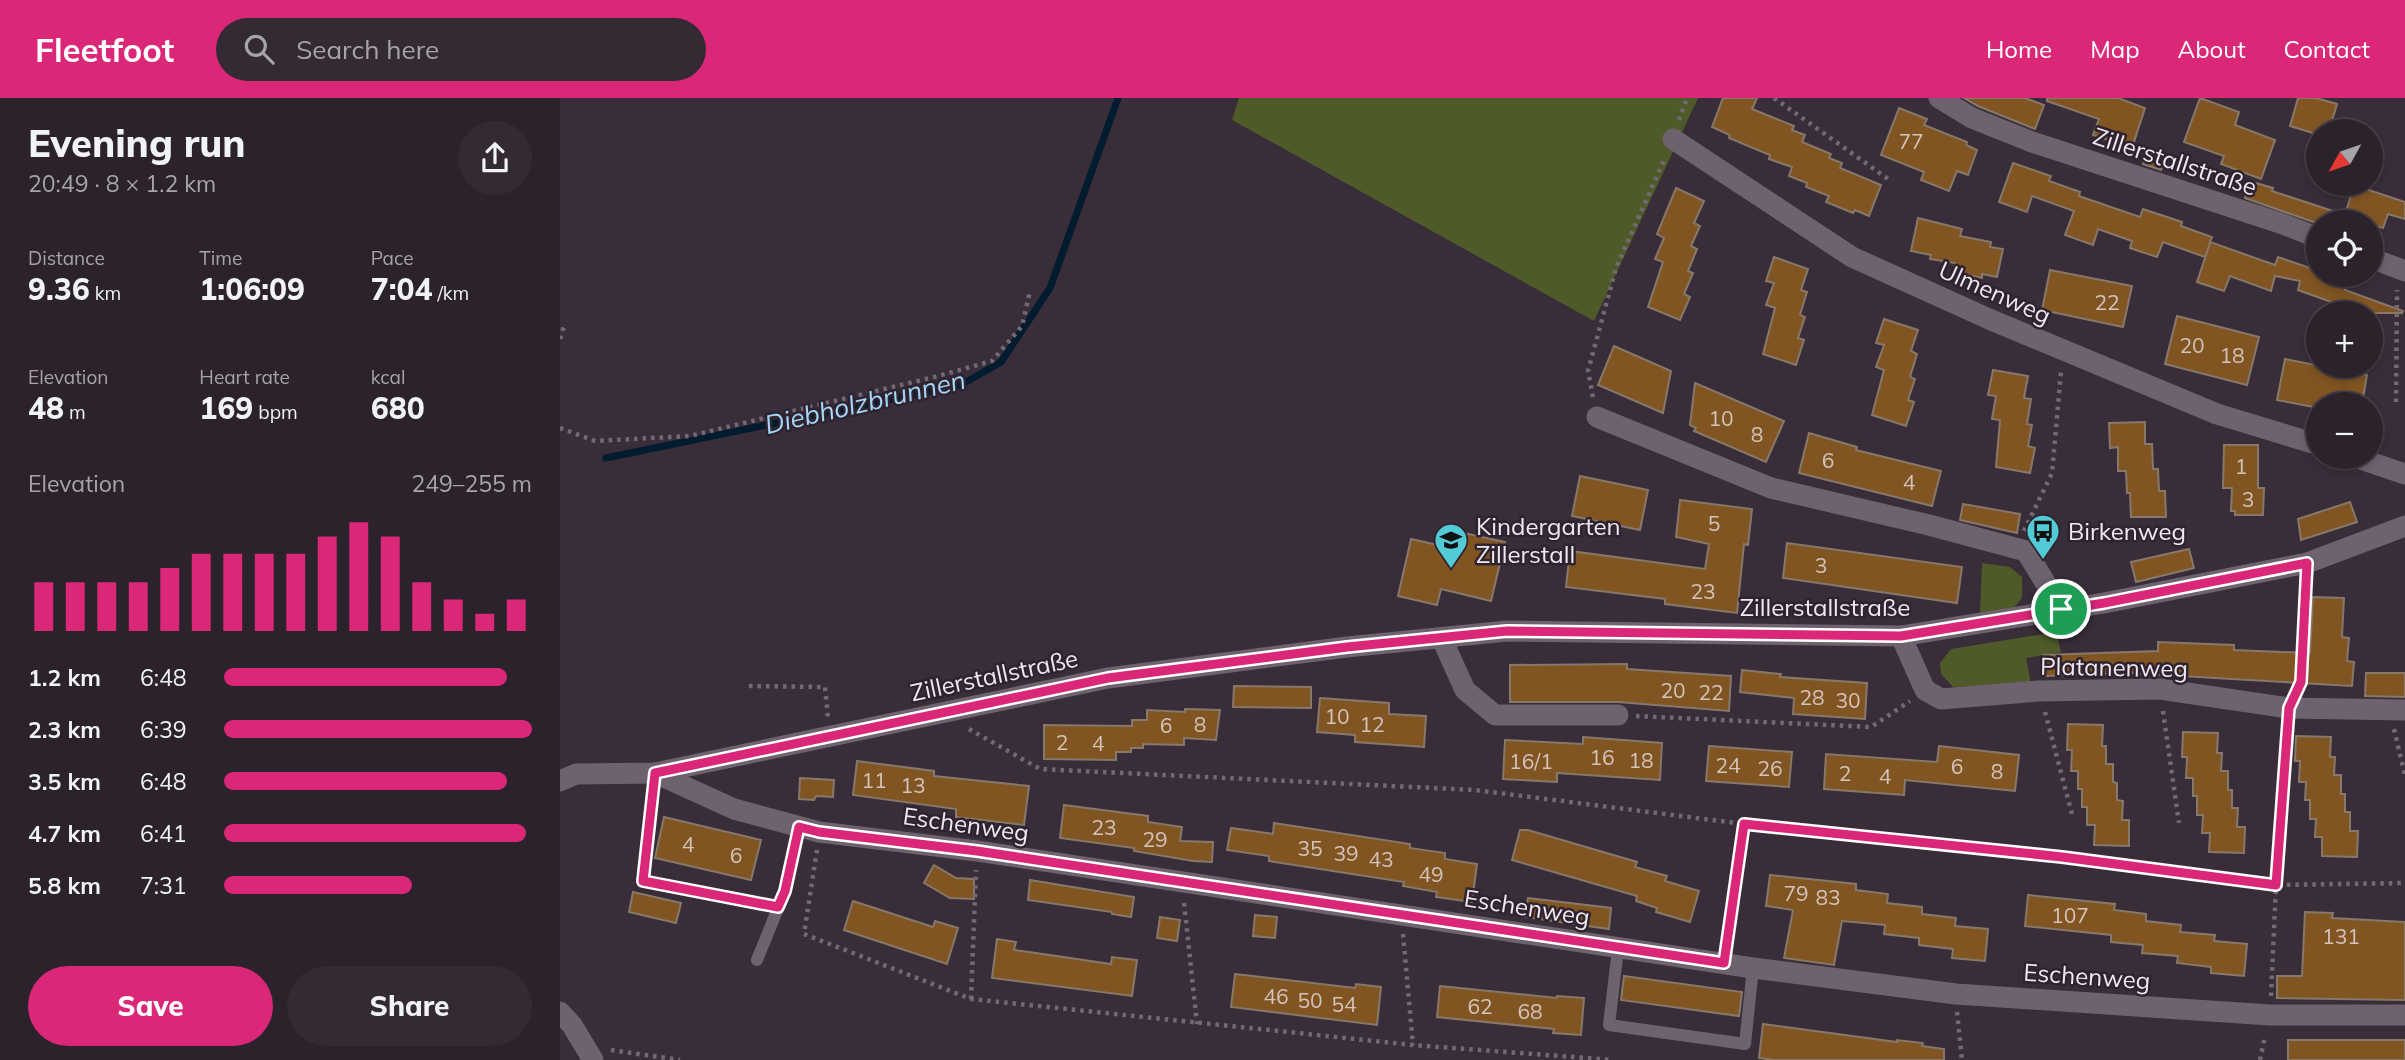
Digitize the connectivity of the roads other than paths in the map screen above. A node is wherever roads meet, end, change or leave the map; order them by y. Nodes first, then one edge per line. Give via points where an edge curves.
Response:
1 (1939, 98) edge
2 (1673, 139) road end
3 (2306, 233) edge
4 (2383, 263) edge
5 (2401, 270) edge
6 (1597, 417) road end
7 (2306, 441) edge
8 (2383, 467) edge
9 (2405, 474) edge
10 (2405, 526) edge
11 (2061, 609) junction
12 (1901, 636) junction
13 (1443, 639) junction
14 (2397, 711) edge
15 (1618, 715) road end
16 (655, 773) junction
17 (560, 781) edge
18 (809, 829) junction
19 (778, 907) junction
20 (1618, 948) junction
21 (757, 960) dead end
22 (1753, 968) junction
23 (560, 1012) edge
24 (2405, 1015) edge
25 (593, 1060) edge

1 - 3 street, Zillerstallstraße via 1972,118 2032,142
2 - 7 street, Ulmenweg via 1852,257 2217,414
4 - 5 street
6 - 11 street via 1771,488 2026,551
8 - 9 street
10 - 11 street, Zillerstallstraße via 2307,563
11 - 12 street, Zillerstallstraße
12 - 13 street, Zillerstallstraße via 1507,631
12 - 14 street, Platanenweg via 1925,690 1941,699 2039,691 2160,690 2289,708
13 - 15 street via 1465,690 1495,715
13 - 16 street, Zillerstallstraße via 1108,678
16 - 17 street, Zillerstallstraße via 576,774
16 - 18 street, Eschenweg via 734,809
16 - 19 lane via 643,881
18 - 19 lane
18 - 20 street, Eschenweg
19 - 21 lane
20 - 22 street, Eschenweg
20 - 22 lane via 1609,1025 1745,1044
22 - 24 street, Eschenweg via 1956,994 2270,1015
23 - 25 street

